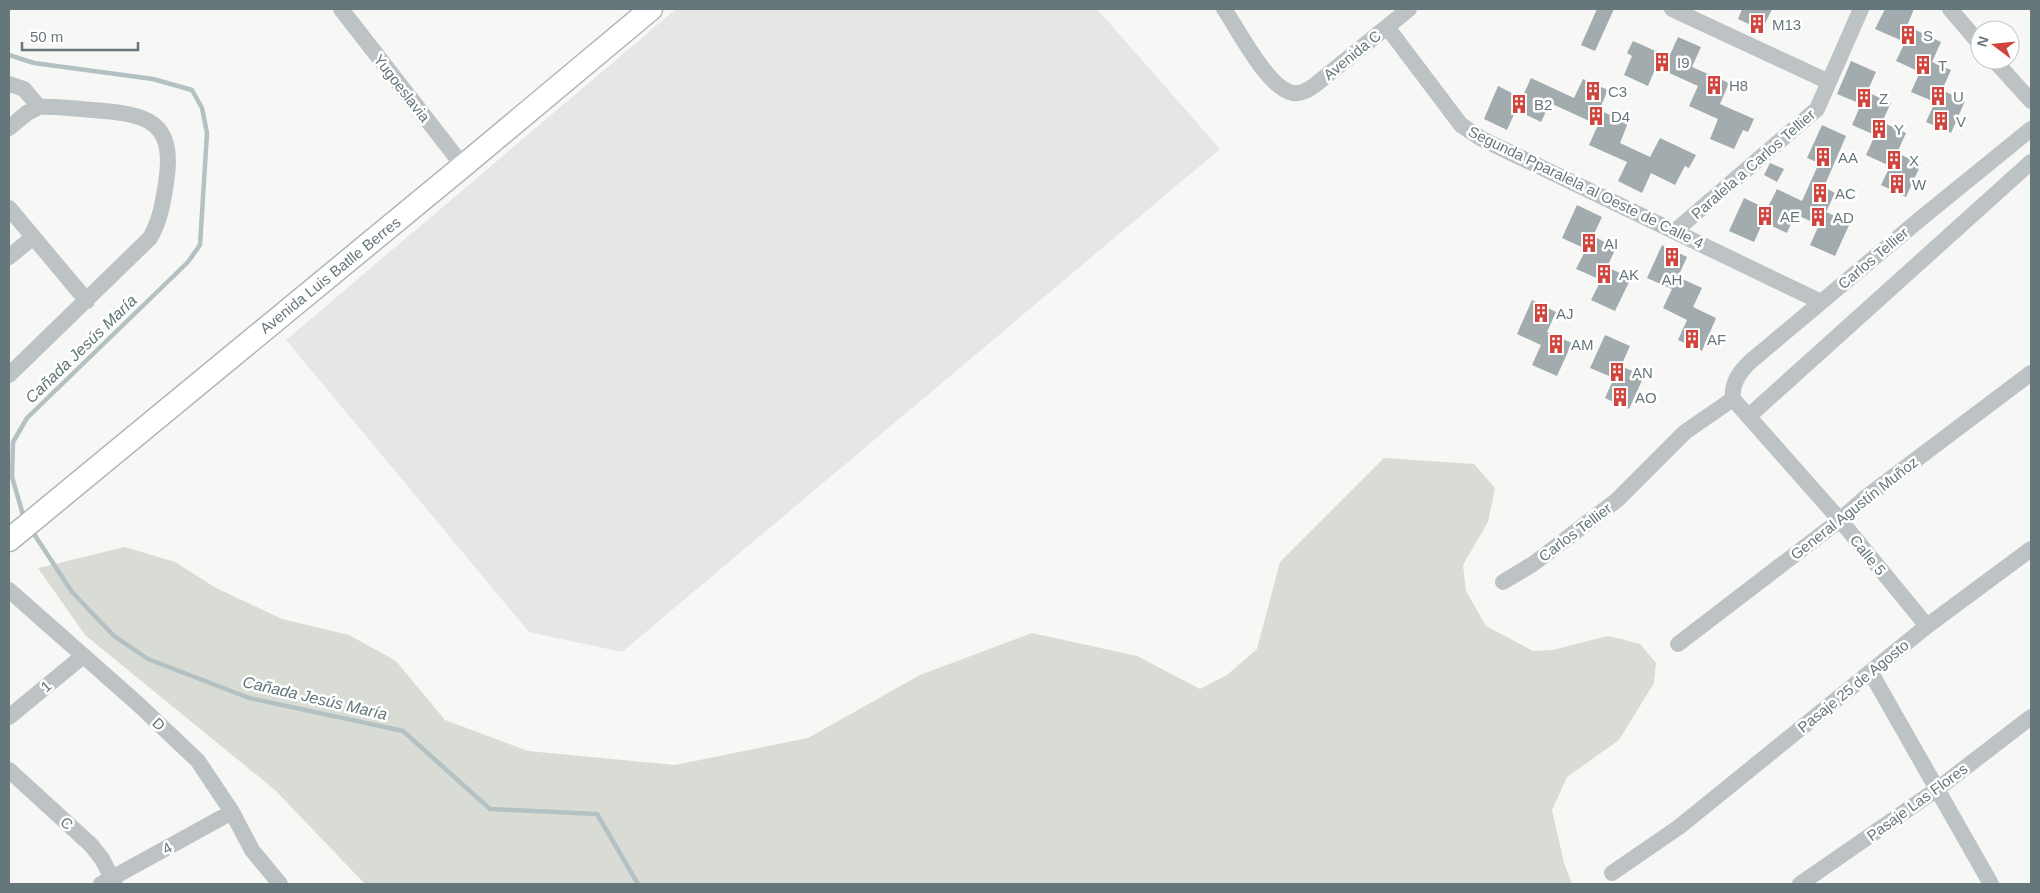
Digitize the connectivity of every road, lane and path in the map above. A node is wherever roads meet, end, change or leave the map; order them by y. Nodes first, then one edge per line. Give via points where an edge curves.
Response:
1 (341, 9) edge
2 (651, 9) edge
3 (1224, 9) edge
4 (1409, 9) edge
5 (1672, 9) edge
6 (1861, 9) edge
7 (1950, 9) edge
8 (1387, 27) junction
9 (1970, 32) edge
10 (2003, 70) edge
11 (1829, 82) junction
12 (9, 84) edge
13 (2031, 102) edge
14 (39, 107) junction
15 (9, 128) edge
16 (2031, 129) edge
17 (2031, 162) edge
18 (464, 166) junction
19 (9, 208) edge
20 (1675, 231) junction
21 (32, 238) junction
22 (9, 257) edge
23 (87, 301) junction
24 (1821, 302) junction
25 (2031, 373) edge
26 (9, 375) edge
27 (1733, 399) junction
28 (1749, 416) junction
29 (1840, 520) junction
30 (9, 540) edge
31 (2031, 549) edge
32 (1503, 582) dead end
33 (9, 590) edge
34 (1927, 626) junction
35 (1678, 644) dead end
36 (83, 656) junction
37 (1871, 672) junction
38 (9, 717) edge
39 (2031, 718) edge
40 (9, 770) edge
41 (1936, 790) junction
42 (232, 812) junction
43 (1612, 873) dead end
44 (109, 882) edge
45 (280, 884) edge
46 (1800, 884) edge
47 (1991, 884) edge

1 - 18 street, Yugoeslavia
2 - 18 main road, Avenida Luis Batlle Berres
3 - 8 street, Avenida C via 1267,74 1292,93 1305,92
4 - 8 street, Avenida C
5 - 11 street
6 - 11 street, Paralela a Carlos Tellier
7 - 9 street
8 - 20 street, Segunda Pparalela al Oeste de Calle 4 via 1462,125 1482,139
10 - 13 street
11 - 20 street, Paralela a Carlos Tellier via 1817,109
12 - 14 street via 24,88
14 - 15 street via 26,113
14 - 23 street via 133,114 160,131 169,150 170,162 158,224 150,238
16 - 24 street, Carlos Tellier
17 - 28 street
18 - 30 main road, Avenida Luis Batlle Berres
19 - 21 street
20 - 24 street, Segunda Pparalela al Oeste de Calle 4
21 - 22 street
21 - 23 street
23 - 26 street
24 - 27 street, Carlos Tellier via 1747,364 1732,389
25 - 29 street, General Agustín Muñoz
27 - 28 street
27 - 32 street, Carlos Tellier via 1685,432 1617,500 1533,564
28 - 29 street, Calle 5
29 - 34 street, Calle 5
29 - 35 street, General Agustín Muñoz
31 - 34 street, Pasaje 25 de Agosto
33 - 36 street, D
34 - 37 street, Pasaje 25 de Agosto
36 - 38 street, 1
36 - 42 street, D via 198,761
37 - 41 street
37 - 43 street, Pasaje 25 de Agosto via 1679,827
39 - 41 street, Pasaje Las Flores
40 - 44 street, C via 90,845
41 - 46 street, Pasaje Las Flores
41 - 47 street
42 - 44 street, 4
42 - 45 street, D via 252,850

